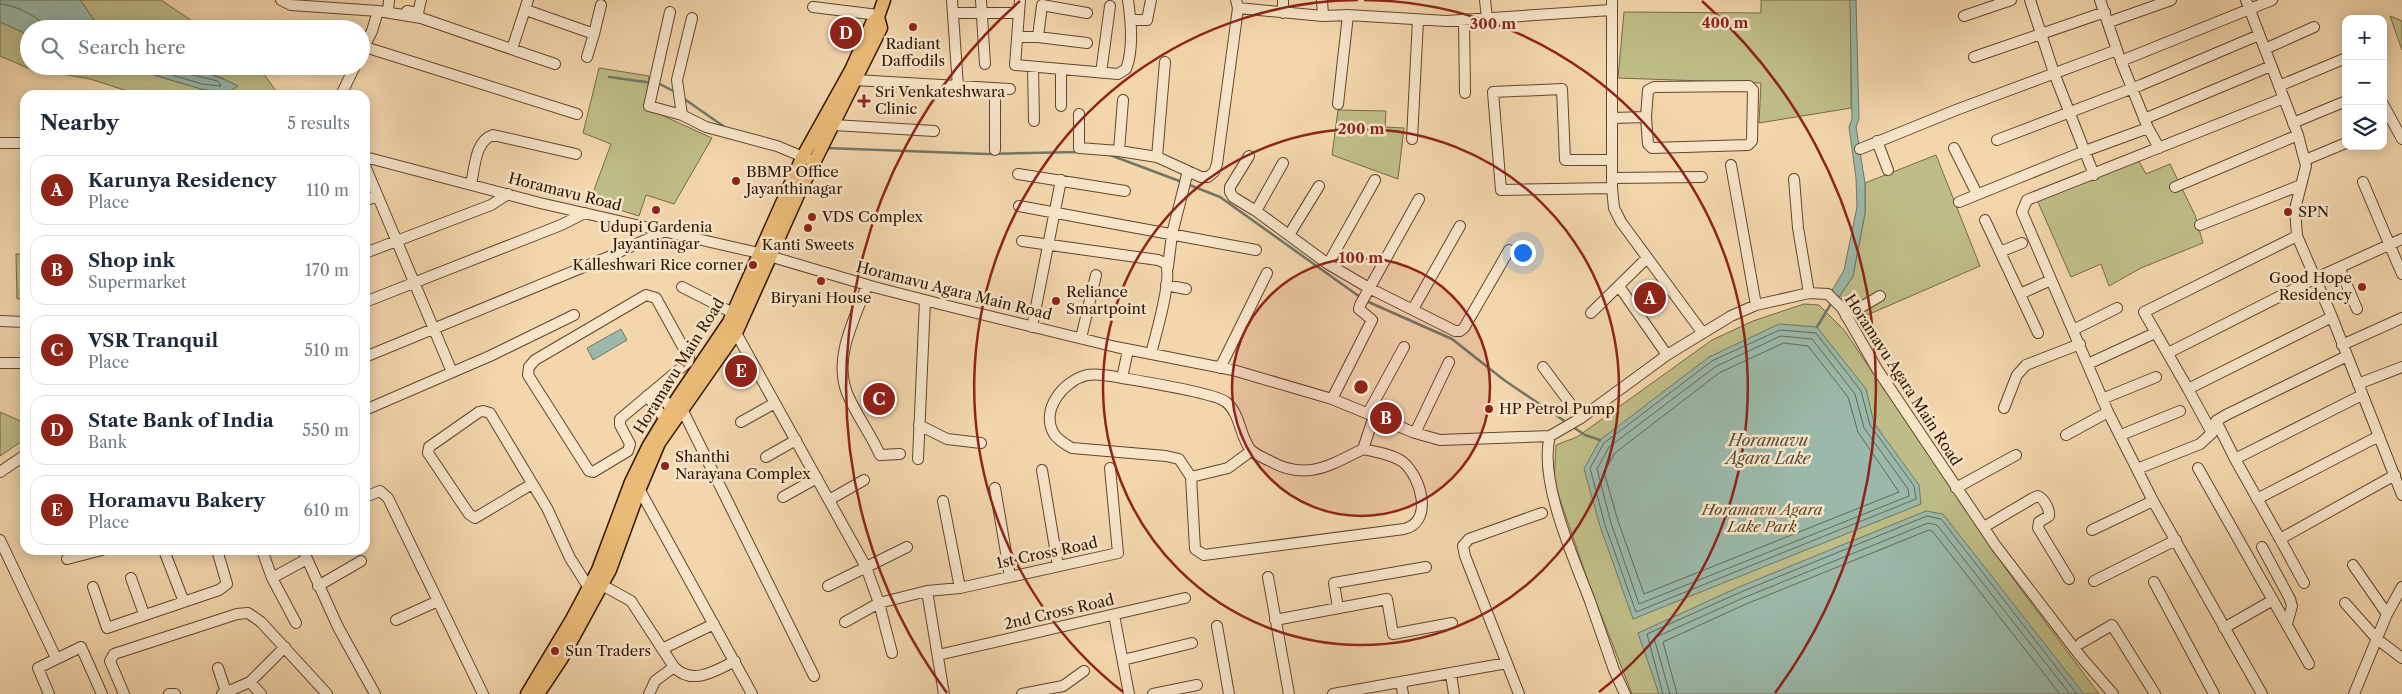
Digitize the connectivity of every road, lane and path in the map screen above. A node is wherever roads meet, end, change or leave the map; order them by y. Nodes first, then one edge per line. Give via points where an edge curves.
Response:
1 (277, 0) edge
2 (281, 0) edge
3 (421, 0) edge
4 (884, 0) edge
5 (952, 0) edge
6 (981, 0) edge
7 (1020, 0) edge
8 (1128, 0) edge
9 (1151, 0) edge
10 (1282, 0) edge
11 (1322, 0) edge
12 (1485, 0) edge
13 (2011, 0) edge
14 (2030, 0) edge
15 (2100, 0) edge
16 (2171, 0) edge
17 (2272, 0) edge
18 (311, 3) edge
19 (339, 4) edge
20 (601, 4) dead end
21 (1237, 4) edge
22 (2248, 4) edge
23 (366, 5) edge
24 (527, 5) edge
25 (1612, 5) edge
26 (2144, 5) edge
27 (1110, 6) dead end
28 (386, 7) edge
29 (813, 7) dead end
30 (670, 12) dead end
31 (1087, 12) dead end
32 (2105, 12) junction
33 (982, 13) junction
34 (1019, 13) junction
35 (1283, 13) junction
36 (954, 14) junction
37 (1348, 15) junction
38 (878, 16) junction
39 (1323, 16) junction
40 (1964, 16) dead end
41 (692, 18) dead end
42 (1487, 18) junction
43 (1131, 20) junction
44 (1418, 20) junction
45 (1464, 21) junction
46 (2109, 22) junction
47 (2314, 27) dead end
48 (594, 34) junction
49 (2042, 34) junction
50 (370, 35) edge
51 (2260, 35) junction
52 (1017, 37) junction
53 (1038, 37) junction
54 (1086, 43) dead end
55 (512, 49) junction
56 (2118, 50) junction
57 (2265, 50) junction
58 (370, 52) edge
59 (587, 57) dead end
60 (1974, 57) dead end
61 (2342, 60) edge
62 (2121, 61) junction
63 (1166, 62) dead end
64 (555, 64) dead end
65 (985, 64) dead end
66 (2271, 66) junction
67 (1033, 67) junction
68 (1061, 70) junction
69 (1101, 73) junction
70 (2054, 73) junction
71 (351, 75) edge
72 (855, 80) junction
73 (958, 86) junction
74 (2279, 86) junction
75 (2131, 88) junction
76 (995, 89) junction
77 (344, 90) edge
78 (1010, 90) dead end
79 (1465, 93) dead end
80 (2284, 98) junction
81 (1123, 100) dead end
82 (2342, 103) edge
83 (1338, 104) dead end
84 (2384, 105) edge
85 (1061, 106) dead end
86 (2069, 113) junction
87 (577, 114) dead end
88 (682, 114) junction
89 (1079, 114) dead end
90 (1646, 117) junction
91 (1613, 118) junction
92 (1034, 121) dead end
93 (2293, 122) junction
94 (2146, 124) junction
95 (834, 125) junction
96 (934, 131) dead end
97 (2298, 135) junction
98 (821, 138) junction
99 (1412, 139) dead end
100 (2402, 139) edge
101 (1998, 140) dead end
102 (1877, 142) junction
103 (0, 143) edge
104 (20, 143) edge
105 (2342, 146) edge
106 (1860, 148) dead end
107 (1954, 148) dead end
108 (2159, 148) junction
109 (995, 150) dead end
110 (1119, 150) junction
111 (2085, 150) junction
112 (576, 154) dead end
113 (808, 156) junction
114 (1249, 156) dead end
115 (1157, 157) junction
116 (370, 158) edge
117 (1612, 160) junction
118 (2304, 160) junction
119 (1283, 163) dead end
120 (1731, 165) dead end
121 (1888, 170) dead end
122 (1018, 174) dead end
123 (2094, 175) junction
124 (1702, 177) dead end
125 (1186, 179) junction
126 (1794, 179) dead end
127 (370, 180) edge
128 (1061, 180) junction
129 (1375, 180) dead end
130 (2363, 182) dead end
131 (471, 184) junction
132 (1612, 184) junction
133 (2300, 185) junction
134 (1319, 186) dead end
135 (2175, 187) dead end
136 (1125, 191) dead end
137 (508, 194) junction
138 (1977, 194) junction
139 (376, 196) junction
140 (370, 199) edge
141 (1419, 199) dead end
142 (1959, 202) dead end
143 (1019, 206) dead end
144 (1256, 211) junction
145 (585, 213) junction
146 (1055, 213) junction
147 (1985, 220) dead end
148 (1460, 226) dead end
149 (2200, 226) dead end
150 (665, 231) junction
151 (1172, 234) junction
152 (1289, 235) junction
153 (2297, 236) junction
154 (2402, 239) edge
155 (1022, 241) dead end
156 (396, 242) junction
157 (2022, 243) dead end
158 (1049, 244) junction
159 (2390, 246) junction
160 (1256, 250) dead end
161 (1509, 250) dead end
162 (370, 251) edge
163 (2000, 252) junction
164 (765, 255) junction
165 (1647, 258) junction
166 (1328, 264) junction
167 (1168, 267) junction
168 (2340, 269) junction
169 (1267, 274) dead end
170 (2402, 274) edge
171 (1096, 275) dead end
172 (2316, 278) junction
173 (2051, 280) junction
174 (413, 283) junction
175 (867, 285) junction
176 (1166, 285) junction
177 (682, 287) dead end
178 (1186, 289) dead end
179 (1621, 289) dead end
180 (1368, 291) junction
181 (1809, 294) junction
182 (2020, 294) junction
183 (1880, 296) dead end
184 (370, 300) edge
185 (925, 300) junction
186 (1756, 305) junction
187 (2117, 308) dead end
188 (1412, 310) junction
189 (2357, 310) dead end
190 (733, 313) junction
191 (1591, 313) dead end
192 (574, 315) dead end
193 (1846, 316) junction
194 (2332, 317) junction
195 (2402, 318) edge
196 (0, 321) edge
197 (20, 322) edge
198 (1032, 327) junction
199 (432, 329) junction
200 (2074, 330) junction
201 (1702, 332) junction
202 (2155, 332) junction
203 (736, 333) junction
204 (2038, 333) dead end
205 (1081, 338) junction
206 (2080, 344) junction
207 (2342, 345) junction
208 (1404, 347) dead end
209 (1128, 350) junction
210 (2168, 353) junction
211 (1151, 354) junction
212 (370, 355) edge
213 (1667, 355) junction
214 (2347, 356) junction
215 (0, 362) edge
216 (1449, 362) dead end
217 (20, 364) edge
218 (2088, 364) junction
219 (1543, 367) dead end
220 (2402, 367) edge
221 (1220, 368) junction
222 (452, 372) junction
223 (2156, 377) dead end
224 (1122, 378) junction
225 (2358, 384) junction
226 (2188, 389) junction
227 (652, 393) junction
228 (2362, 395) junction
229 (1332, 399) junction
230 (2102, 399) junction
231 (775, 403) junction
232 (370, 408) edge
233 (2004, 408) dead end
234 (2180, 411) dead end
235 (673, 412) junction
236 (2108, 412) junction
237 (1371, 415) junction
238 (1581, 418) junction
239 (741, 422) dead end
240 (2216, 422) junction
241 (919, 425) junction
242 (1415, 433) junction
243 (2212, 433) junction
244 (2066, 435) dead end
245 (2120, 435) junction
246 (1550, 436) junction
247 (2379, 436) junction
248 (796, 440) junction
249 (981, 443) dead end
250 (1363, 449) junction
251 (1251, 450) junction
252 (900, 454) dead end
253 (2016, 455) dead end
254 (766, 457) dead end
255 (20, 458) edge
256 (2235, 458) junction
257 (918, 460) dead end
258 (1110, 468) dead end
259 (2198, 468) dead end
260 (2137, 469) junction
261 (1042, 470) dead end
262 (0, 472) edge
263 (2395, 475) junction
264 (1191, 477) junction
265 (817, 478) junction
266 (864, 480) dead end
267 (532, 484) junction
268 (636, 484) junction
269 (995, 488) dead end
270 (1956, 488) junction
271 (370, 495) edge
272 (2402, 495) edge
273 (783, 497) dead end
274 (2258, 499) junction
275 (830, 500) junction
276 (943, 501) dead end
277 (2153, 501) junction
278 (1542, 513) dead end
279 (1984, 527) junction
280 (2092, 530) dead end
281 (2280, 539) junction
282 (0, 540) edge
283 (2176, 540) junction
284 (907, 547) dead end
285 (2262, 547) dead end
286 (84, 555) edge
287 (167, 555) edge
288 (218, 555) edge
289 (264, 555) edge
290 (304, 555) edge
291 (305, 555) edge
292 (67, 560) dead end
293 (361, 561) dead end
294 (2353, 565) dead end
295 (1058, 566) junction
296 (866, 567) junction
297 (1426, 567) dead end
298 (1010, 576) junction
299 (1268, 577) dead end
300 (131, 578) dead end
301 (272, 578) junction
302 (2070, 579) dead end
303 (2094, 581) dead end
304 (2154, 582) dead end
305 (2304, 584) dead end
306 (602, 585) junction
307 (318, 586) junction
308 (828, 586) dead end
309 (93, 587) dead end
310 (588, 588) junction
311 (960, 588) junction
312 (927, 591) junction
313 (2400, 595) edge
314 (1185, 598) dead end
315 (2273, 600) junction
316 (438, 601) junction
317 (184, 602) junction
318 (880, 602) junction
319 (2345, 603) dead end
320 (1338, 608) junction
321 (144, 614) junction
322 (2387, 614) junction
323 (1114, 615) junction
324 (396, 620) dead end
325 (1275, 620) junction
326 (845, 622) dead end
327 (296, 623) dead end
328 (1452, 623) dead end
329 (714, 624) junction
330 (2286, 624) junction
331 (1216, 626) dead end
332 (2224, 628) junction
333 (2377, 638) junction
334 (1192, 643) dead end
335 (2081, 643) dead end
336 (285, 647) junction
337 (662, 650) junction
338 (892, 653) dead end
339 (938, 654) junction
340 (56, 658) junction
341 (2402, 658) edge
342 (1122, 660) junction
343 (735, 661) junction
344 (1507, 663) junction
345 (2309, 664) dead end
346 (674, 666) junction
347 (218, 668) dead end
348 (1084, 671) dead end
349 (1451, 674) junction
350 (814, 676) dead end
351 (250, 682) junction
352 (1401, 683) junction
353 (1197, 685) dead end
354 (224, 693) edge
355 (1351, 693) edge
356 (49, 694) edge
357 (102, 694) edge
358 (124, 694) edge
359 (169, 694) edge
360 (175, 694) edge
361 (261, 694) edge
362 (327, 694) edge
363 (375, 694) edge
364 (483, 694) edge
365 (527, 694) edge
366 (538, 694) edge
367 (649, 694) edge
368 (752, 694) edge
369 (944, 694) edge
370 (1022, 694) edge
371 (1129, 694) edge
372 (1153, 694) edge
373 (1229, 694) edge
374 (1288, 694) edge
375 (1333, 694) edge
376 (1403, 694) edge
377 (1454, 694) edge
378 (1519, 694) edge
379 (1625, 694) edge
380 (2113, 694) edge
381 (2155, 694) edge
382 (2214, 694) edge
383 (2262, 694) edge
384 (2354, 694) edge

1 - 2 street
2 - 18 street via 291,5
3 - 28 street via 418,13
4 - 38 main road
5 - 36 street
6 - 33 street
7 - 34 street
8 - 43 street
9 - 43 street via 1148,20
10 - 35 street
11 - 39 street
12 - 42 street
13 - 40 street
14 - 49 street
15 - 32 street
16 - 26 street
17 - 22 street
18 - 19 street
19 - 23 street
20 - 48 street
21 - 35 street
21 - 125 street via 1217,164 1208,177
22 - 51 street
22 - 62 street
23 - 28 street
24 - 48 street
24 - 55 street
25 - 42 street
25 - 91 street
26 - 46 street
27 - 69 street
28 - 50 street
28 - 55 street
29 - 38 street
30 - 88 street via 649,106
31 - 53 street via 1042,4
32 - 46 street
32 - 49 street
33 - 34 street
33 - 36 street
33 - 65 street
34 - 52 street
35 - 39 street
36 - 73 street
37 - 39 street
37 - 44 street
37 - 83 street
38 - 72 main road via 881,28
38 - 98 main road
41 - 88 street via 677,80
42 - 45 street
43 - 69 street via 1126,69 1118,74
44 - 45 street
44 - 99 street
45 - 79 street
46 - 56 street
47 - 57 street
48 - 59 street
49 - 60 street
49 - 70 street
51 - 57 street
51 - 75 street
52 - 53 street
52 - 67 street via 1015,65
53 - 54 street
55 - 64 street
56 - 62 street
56 - 70 street
57 - 66 street
58 - 87 street
61 - 74 street
62 - 75 street
63 - 115 street
66 - 74 street
66 - 94 street
67 - 68 street
67 - 92 street
68 - 69 street
68 - 85 street
70 - 86 street
70 - 102 street
71 - 77 street
72 - 73 street
72 - 95 main road
73 - 76 street
74 - 80 street
75 - 86 street
75 - 94 street
76 - 78 street
76 - 109 street
80 - 93 street
80 - 108 street
81 - 110 street
82 - 93 street
84 - 100 street
86 - 101 street
86 - 111 street
88 - 113 street via 706,127
89 - 110 street via 1079,148
90 - 90 street via 1648,90 1654,87 1749,86 1753,90 1752,141 1748,145 1652,148 1648,144
90 - 91 street
91 - 117 street
93 - 97 street
94 - 108 street
94 - 111 street
95 - 96 street
95 - 98 main road
97 - 118 street
97 - 135 street
98 - 113 main road, Horamavu Main Road
102 - 106 street
102 - 121 street
103 - 104 street
105 - 118 street
107 - 138 street
108 - 123 street
110 - 115 street
111 - 123 street
111 - 138 street
112 - 131 street via 493,134 480,145
113 - 164 main road, Horamavu Main Road
114 - 144 street via 1230,192
115 - 125 street
116 - 131 street, Horamavu Road
117 - 132 street
117 - 132 street via 1565,160 1562,89 1493,92 1501,190
118 - 133 street via 2306,166
119 - 144 street
120 - 186 street
122 - 128 street
123 - 173 street via 2027,200 2022,212
124 - 132 street
125 - 151 street
126 - 181 street
127 - 139 street
128 - 136 street
128 - 146 street
129 - 166 street
130 - 159 street
131 - 137 street, Horamavu Road
132 - 165 street via 1616,214
133 - 149 street
133 - 153 street via 2295,209
134 - 152 street
137 - 145 street, Horamavu Road
137 - 156 street via 492,205
138 - 142 street
139 - 140 street
139 - 156 street
141 - 180 street
143 - 146 street
144 - 152 street
145 - 150 street, Horamavu Road
145 - 174 street
146 - 151 street
146 - 158 street
147 - 163 street
148 - 188 street
150 - 164 street, Horamavu Road
150 - 199 street
151 - 160 street
151 - 167 street
152 - 166 street
153 - 172 street
153 - 202 street via 2144,312
154 - 159 street
155 - 158 street
156 - 162 street
156 - 174 street
157 - 163 street
158 - 167 street via 1158,260
158 - 198 street
159 - 168 street
159 - 170 street
161 - 188 street via 1460,331
163 - 182 street
164 - 175 street, Horamavu Agara Main Road
164 - 190 main road, Horamavu Main Road
164 - 203 main road, Horamavu Main Road
165 - 191 street
165 - 201 street
166 - 180 street
167 - 176 street
168 - 172 street
168 - 189 street
169 - 221 street
171 - 205 street
172 - 194 street
172 - 210 street
173 - 182 street
173 - 200 street
174 - 184 street
174 - 199 street
175 - 185 street, Horamavu Agara Main Road
175 - 252 street via 848,335 842,362 843,380 880,454
176 - 178 street
176 - 211 street
177 - 190 street
179 - 213 street
180 - 188 street
180 - 229 street via 1359,309 1372,320
181 - 186 street, Horamavu Agara Main Road
181 - 193 street, Horamavu Agara Main Road via 1831,297
182 - 204 street
183 - 193 street
185 - 198 street, Horamavu Agara Main Road
185 - 241 street
186 - 201 street, Horamavu Agara Main Road
187 - 200 street
190 - 235 main road, Horamavu Main Road
192 - 222 street
193 - 270 street, Horamavu Agara Main Road
194 - 207 street
194 - 226 street
195 - 207 street
196 - 197 street
198 - 205 street, Horamavu Agara Main Road
199 - 212 street
199 - 222 street
200 - 206 street
201 - 213 street, Horamavu Agara Main Road
202 - 210 street
202 - 218 street
203 - 231 street
203 - 235 main road, Horamavu Main Road
205 - 209 street, Horamavu Agara Main Road
206 - 218 street
206 - 233 street via 2026,365 2017,375
207 - 214 street
208 - 237 street
209 - 211 street, Horamavu Agara Main Road
209 - 224 street
210 - 226 street
211 - 221 street, Horamavu Agara Main Road
213 - 238 street, Horamavu Agara Main Road
214 - 225 street
214 - 240 street via 2226,414
215 - 217 street
216 - 242 street
218 - 230 street
219 - 238 street
220 - 225 street
221 - 229 street, Horamavu Agara Main Road
222 - 232 street
223 - 230 street
224 - 251 street via 1212,396 1226,402
224 - 264 street via 1088,375 1064,387 1055,400 1054,433 1072,448 1179,459
225 - 228 street
226 - 243 street
227 - 227 street via 620,419 630,444 628,451 593,472 589,471 528,375 529,367 535,360 651,296 656,298 689,358 686,366
227 - 235 street
228 - 247 street
228 - 256 street
229 - 237 street, Horamavu Agara Main Road
230 - 236 street
231 - 239 street
231 - 248 street
234 - 245 street
235 - 268 main road, Horamavu Main Road
235 - 268 main road, Horamavu Main Road
235 - 350 street
236 - 244 street
236 - 245 street
237 - 242 street, Horamavu Agara Main Road
237 - 250 street
238 - 246 street, Horamavu Agara Main Road
240 - 243 street
240 - 256 street
241 - 249 street via 947,439
241 - 257 street
242 - 246 street, Horamavu Agara Main Road via 1440,440
243 - 260 street via 2200,444
245 - 260 street
246 - 379 street via 1549,474 1557,510
247 - 263 street
247 - 274 street
248 - 254 street
248 - 265 street
250 - 251 street via 1342,461 1302,472 1283,468
250 - 264 street via 1396,457 1413,475 1422,514 1411,528 1204,555 1195,549
251 - 264 street via 1228,468
253 - 270 street
255 - 262 street
256 - 274 street
258 - 295 street, 1st Cross Road via 1118,553
259 - 315 street
260 - 277 street
261 - 295 street
263 - 272 street
263 - 281 street
265 - 273 street
265 - 275 street
266 - 275 street
267 - 267 street via 476,518 469,514 428,453 429,447 480,412 487,412
267 - 310 street
268 - 306 main road, Horamavu Main Road via 619,547
268 - 310 main road, Horamavu Main Road
268 - 329 street
269 - 298 street
270 - 279 street, Horamavu Agara Main Road
271 - 316 street via 380,491 388,498
274 - 281 street
275 - 296 street
276 - 311 street
277 - 280 street
277 - 283 street
278 - 344 street via 1469,539 1463,546
279 - 302 street via 2033,498 2042,498 2050,512 2039,522 2038,528
279 - 380 street, Horamavu Agara Main Road via 2081,657
281 - 305 street
282 - 340 street
283 - 303 street
283 - 332 street
284 - 296 street
285 - 330 street via 2290,599 2290,616
286 - 292 street
287 - 317 street
288 - 317 street via 227,584
289 - 301 street
290 - 301 street
291 - 307 street
293 - 307 street
294 - 322 street
295 - 298 street, 1st Cross Road
296 - 308 street
296 - 318 street
297 - 320 street via 1334,583
298 - 311 street, 1st Cross Road
299 - 325 street
300 - 321 street
301 - 327 street
304 - 382 street
306 - 310 street
306 - 337 street via 631,601
306 - 366 main road, Horamavu Main Road
307 - 363 street
309 - 321 street via 107,628
310 - 365 main road, Horamavu Main Road
311 - 312 street, 1st Cross Road
312 - 318 street, 1st Cross Road
312 - 339 street
313 - 322 street
314 - 323 street, 2nd Cross Road
315 - 330 street
315 - 332 street
316 - 324 street
316 - 364 street
317 - 321 street
318 - 326 street, 1st Cross Road
318 - 338 street
319 - 333 street
320 - 325 street
320 - 328 street via 1387,599 1393,634
322 - 333 street
323 - 339 street, 2nd Cross Road
323 - 342 street
325 - 374 street
329 - 337 street
329 - 343 street
330 - 345 street
331 - 373 street
332 - 383 street
333 - 341 street
333 - 384 street
334 - 342 street
335 - 381 street via 2112,625
336 - 351 street
336 - 358 street via 248,613 237,614 114,654 110,661
336 - 362 street
337 - 346 street
339 - 369 street
340 - 356 street via 38,668
340 - 357 street via 81,647
342 - 371 street
343 - 346 street via 699,676 683,675
343 - 368 street
344 - 349 street
344 - 378 street
346 - 367 street via 655,680
347 - 354 street
348 - 370 street via 1063,686
349 - 352 street
349 - 377 street
351 - 354 street
351 - 361 street
352 - 355 street
352 - 376 street
353 - 372 street
355 - 375 street
359 - 360 street

